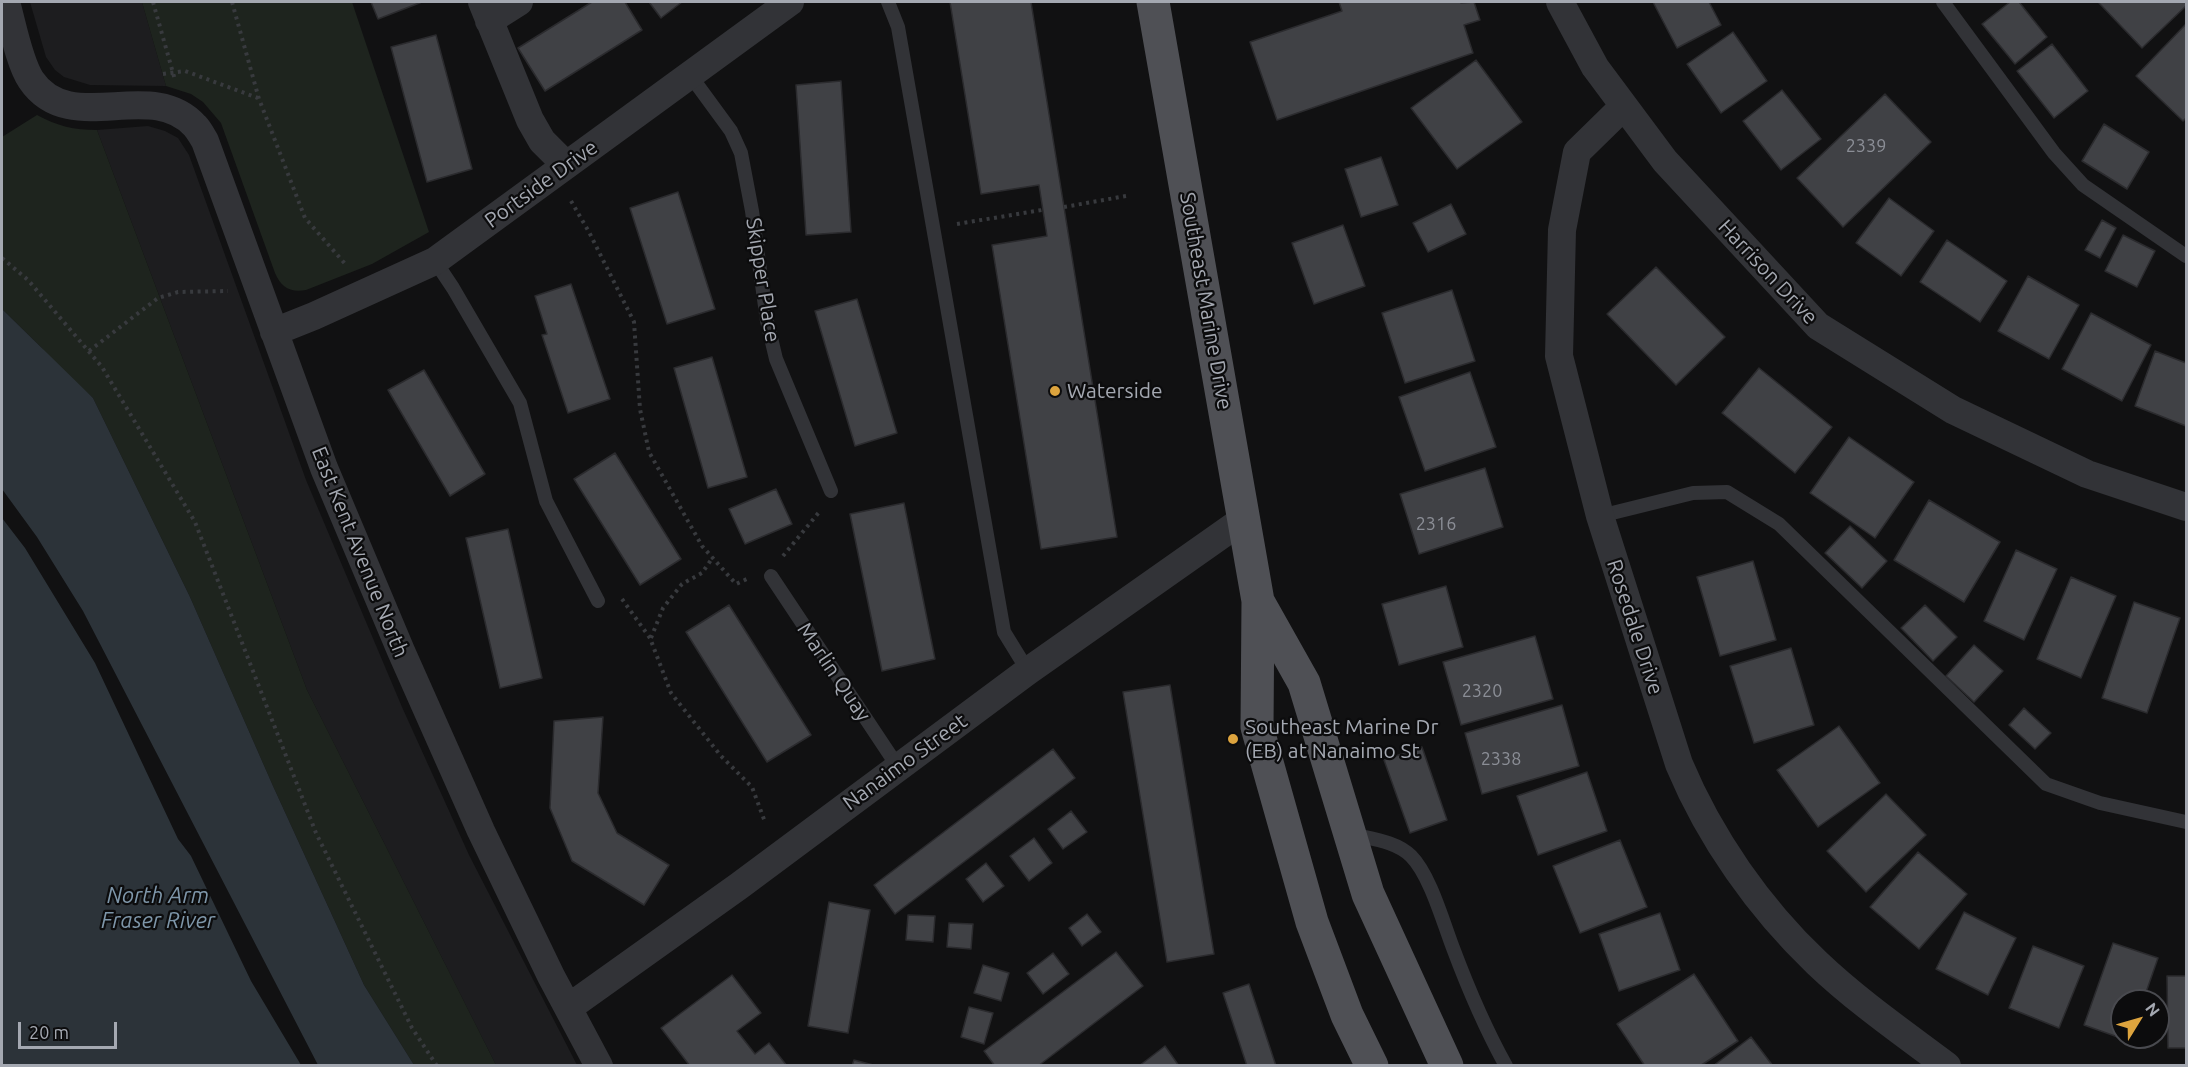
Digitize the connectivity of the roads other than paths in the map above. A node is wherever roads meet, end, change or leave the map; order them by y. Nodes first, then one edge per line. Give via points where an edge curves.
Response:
1 (6, 2) edge
2 (519, 2) edge
3 (790, 2) edge
4 (888, 2) edge
5 (1153, 2) edge
6 (1560, 2) edge
7 (1943, 2) edge
8 (486, 11) edge
9 (690, 75) junction
10 (1624, 105) junction
11 (566, 165) junction
12 (2187, 255) edge
13 (435, 261) junction
14 (273, 332) junction
15 (831, 491) road end
16 (2187, 507) edge
17 (1600, 516) junction
18 (1244, 519) junction
19 (771, 576) road end
20 (598, 601) road end
21 (1258, 602) junction
22 (1028, 671) junction
23 (898, 767) junction
24 (2187, 822) edge
25 (1350, 834) junction
26 (568, 1008) junction
27 (599, 1065) edge
28 (1372, 1065) edge
29 (1447, 1065) edge
30 (1506, 1065) edge
31 (1947, 1065) edge

1 - 14 street, East Kent Avenue North via 25,69 37,88 50,98 72,107 154,106 179,113 195,126 213,162
2 - 8 street
3 - 9 street, Portside Drive
4 - 22 lane via 898,27 1004,632
5 - 18 main road, Southeast Marine Drive
6 - 10 street, Harrison Drive via 1595,67
7 - 12 lane via 2054,153 2083,185
8 - 11 street via 530,120 542,141
9 - 11 street, Portside Drive
9 - 15 lane, Skipper Place via 731,131 741,153 776,360
10 - 16 street, Harrison Drive via 1665,161 1818,326 1953,410 2087,474
10 - 17 street, Rosedale Drive via 1577,152 1562,230 1559,356
11 - 13 street, Portside Drive
13 - 14 street, Portside Drive
13 - 20 lane via 520,403 546,501
14 - 26 street, East Kent Avenue North via 324,468 401,651 481,831
17 - 24 lane via 1693,493 1728,492 1779,524 2046,784 2100,803
17 - 31 street, Rosedale Drive via 1679,764 1720,845 1764,906 1816,962 1863,1003
18 - 21 main road, Southeast Marine Drive
18 - 22 street, Nanaimo Street
19 - 23 lane, Marlin Quay
21 - 25 main road, Southeast Marine Drive via 1304,683
21 - 28 main road, Southeast Marine Drive via 1257,727 1312,922 1347,1015
22 - 23 street, Nanaimo Street
23 - 26 street, Nanaimo Street
25 - 29 main road, Southeast Marine Drive via 1368,894
25 - 30 lane via 1391,844 1411,856 1431,888 1480,1014
26 - 27 street, East Kent Avenue North

